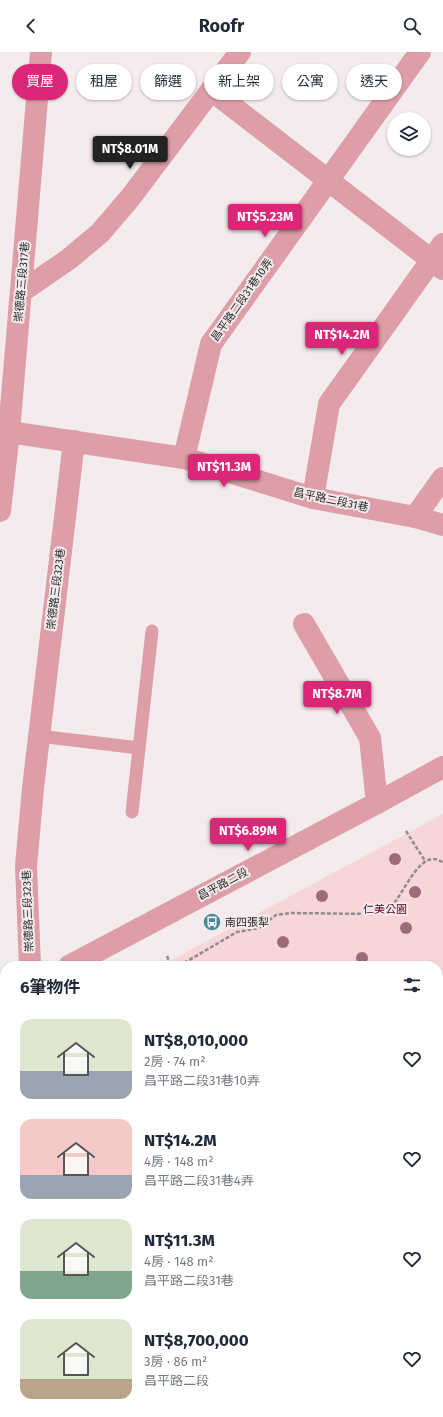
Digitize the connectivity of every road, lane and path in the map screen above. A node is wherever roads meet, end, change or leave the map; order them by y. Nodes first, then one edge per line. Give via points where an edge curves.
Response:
1 (41, 52) edge
2 (240, 52) edge
3 (420, 52) edge
4 (231, 64) edge
5 (204, 99) edge
6 (224, 100) edge
7 (327, 181) junction
8 (439, 258) edge
9 (21, 292) junction
10 (9, 432) junction
11 (74, 441) junction
12 (184, 458) junction
13 (443, 478) edge
14 (313, 498) junction
15 (0, 511) edge
16 (415, 517) junction
17 (443, 525) edge
18 (304, 624) dead end
19 (152, 631) dead end
20 (39, 736) junction
21 (139, 748) junction
22 (443, 767) edge
23 (378, 803) junction
24 (132, 812) dead end
25 (406, 831) dead end
26 (425, 861) junction
27 (443, 862) edge
28 (167, 956) dead end
29 (30, 961) edge
30 (78, 961) edge
31 (169, 961) edge
32 (188, 961) edge

1 - 9 street, 崇德路三段317巷
2 - 4 street
3 - 7 street, 昌平路二段31巷10弄
5 - 9 street via 130,198 100,233 69,259
6 - 7 street
7 - 8 street
7 - 12 street, 昌平路二段31巷10弄 via 211,344
8 - 14 street via 329,404
9 - 10 street, 崇德路三段317巷
10 - 11 street, 昌平路二段31巷
10 - 15 street, 崇德路三段317巷
11 - 12 street, 昌平路二段31巷
11 - 20 street, 崇德路三段323巷
12 - 14 street, 昌平路二段31巷
13 - 16 street
14 - 16 street, 昌平路二段31巷
16 - 17 street, 昌平路二段31巷
18 - 23 street via 370,738
19 - 21 lane
20 - 21 lane
20 - 29 street, 崇德路三段323巷 via 26,866
21 - 24 lane
22 - 23 street, 昌平路二段
23 - 30 street, 昌平路二段
25 - 26 path
26 - 27 path via 434,858
26 - 32 path via 416,869 398,899 385,913 276,915 259,928 237,932
28 - 31 path

